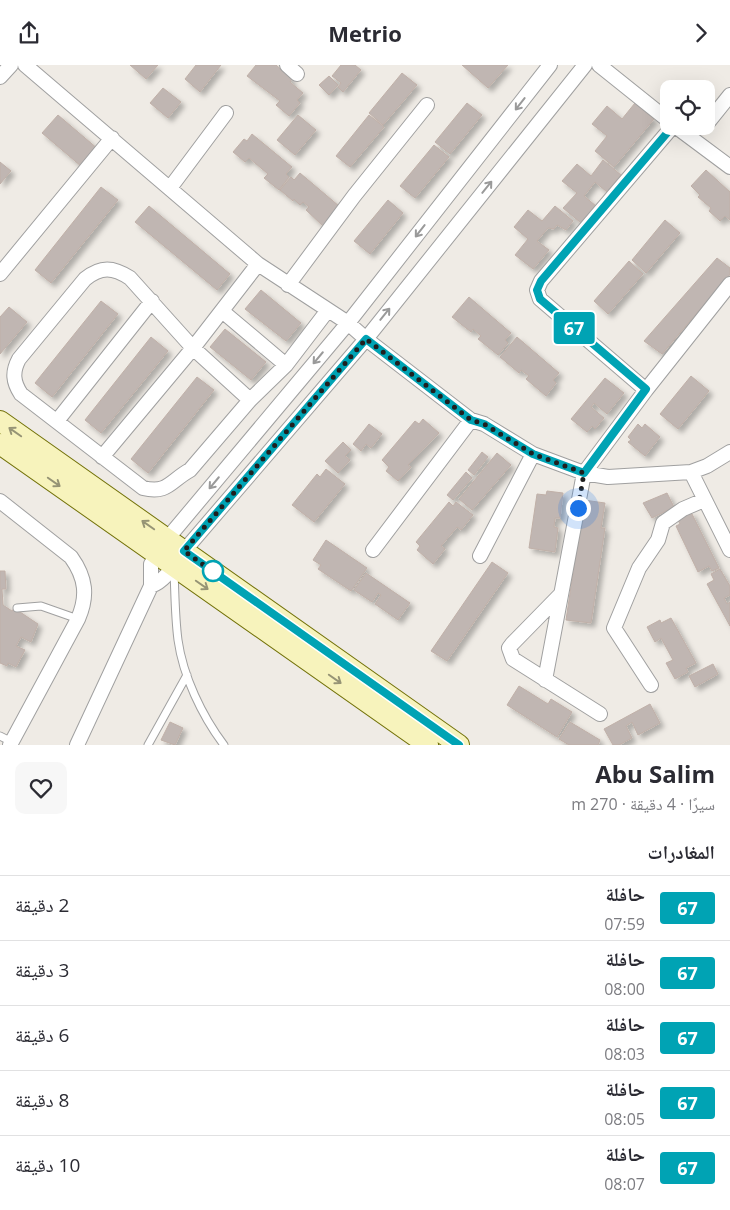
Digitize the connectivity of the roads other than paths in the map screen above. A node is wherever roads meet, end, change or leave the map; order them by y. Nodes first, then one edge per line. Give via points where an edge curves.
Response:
1 (10, 65) edge
2 (25, 65) edge
3 (550, 65) edge
4 (585, 65) edge
5 (599, 65) edge
6 (0, 77) edge
7 (730, 95) edge
8 (428, 105) dead end
9 (226, 113) dead end
10 (660, 114) edge
11 (715, 114) edge
12 (666, 135) edge
13 (689, 135) edge
14 (698, 135) edge
15 (112, 138) junction
16 (695, 139) junction
17 (730, 167) edge
18 (170, 188) junction
19 (258, 264) junction
20 (0, 275) edge
21 (730, 284) edge
22 (288, 285) junction
23 (152, 301) junction
24 (328, 310) junction
25 (222, 311) junction
26 (348, 323) junction
27 (366, 339) junction
28 (193, 348) junction
29 (286, 365) junction
30 (646, 389) junction
31 (250, 400) junction
32 (471, 420) junction
33 (0, 421) edge
34 (57, 421) junction
35 (0, 444) edge
36 (730, 452) edge
37 (533, 454) junction
38 (102, 457) junction
39 (691, 472) junction
40 (584, 473) junction
41 (704, 500) junction
42 (0, 501) edge
43 (162, 546) junction
44 (373, 550) dead end
45 (730, 551) edge
46 (480, 556) dead end
47 (179, 558) junction
48 (151, 586) junction
49 (560, 595) junction
50 (18, 608) dead end
51 (78, 619) junction
52 (187, 675) junction
53 (545, 680) junction
54 (651, 685) dead end
55 (600, 714) dead end
56 (218, 737) junction
57 (7, 741) edge
58 (77, 745) edge
59 (148, 745) edge
60 (215, 745) edge
61 (224, 745) edge
62 (428, 745) edge
63 (459, 745) edge

1 - 6 street
2 - 15 street
3 -> 26 street
27 -> 4 street
5 - 10 street
7 - 11 street
8 - 22 street via 354,196
9 - 18 street
12 - 30 street via 541,281 537,290 540,299
13 - 16 street
14 - 16 street
15 - 18 street
15 - 20 street
16 - 17 street
18 - 19 street
19 - 22 street
19 - 25 street
21 - 30 street
22 - 24 street
23 - 28 street
23 - 34 street
23 - 34 street via 130,278 117,270 94,271 19,359 14,377 16,386 21,394
24 - 26 street
24 - 29 street
25 - 28 street
25 - 29 street
26 - 27 street
26 -> 43 street
27 - 32 street
27 - 47 street
28 - 31 street
28 - 38 street
29 - 31 street
30 - 40 street
31 - 38 street via 190,470 166,489 154,491 143,488
32 - 37 street via 484,424
32 - 44 street
43 -> 33 main road
34 - 38 street
35 -> 43 main road
36 - 39 street
37 - 40 street
37 - 46 street
39 - 40 street via 630,477
39 - 41 street
40 - 49 street
41 - 45 street
41 - 54 street via 663,523 658,540 639,569 614,628
42 - 51 street via 71,557 80,569 85,598
43 - 47 main road
43 - 48 street via 150,571
47 - 48 street via 163,580
47 - 52 lane via 178,642
47 -> 62 main road
47 - 63 main road
48 - 58 street
49 - 53 street
49 - 53 street via 509,648 513,659
50 - 51 lane via 41,606
51 - 57 street
52 - 56 lane
52 - 59 lane
53 - 55 street
56 - 60 lane
56 - 61 lane

